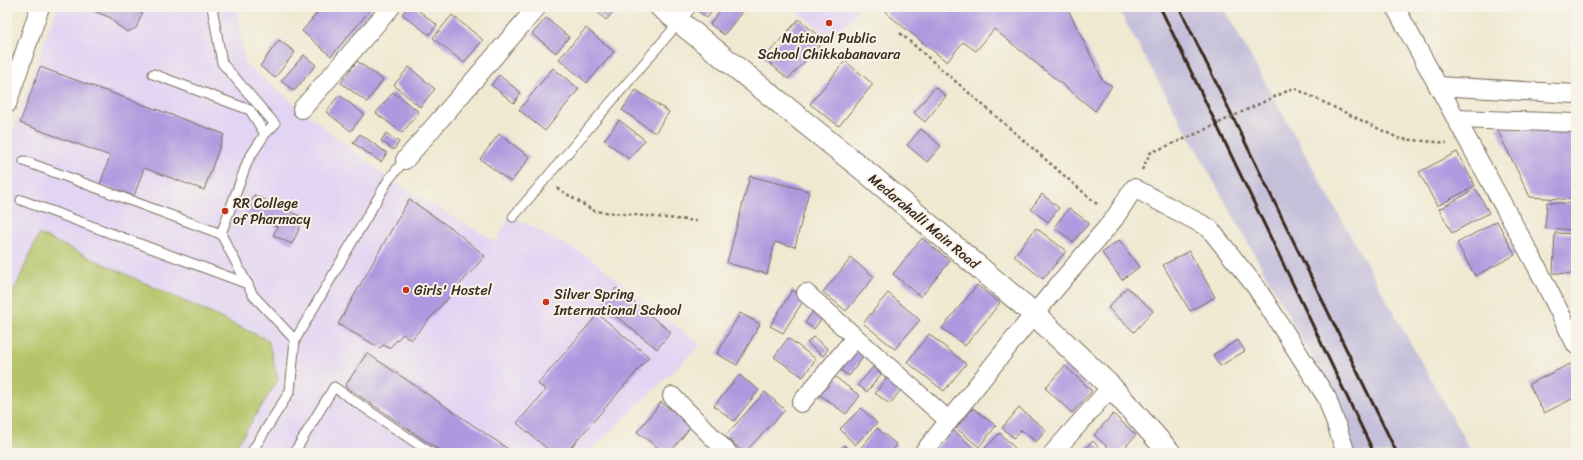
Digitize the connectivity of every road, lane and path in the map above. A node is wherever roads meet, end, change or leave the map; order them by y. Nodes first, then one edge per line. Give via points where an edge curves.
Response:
1 (40, 7) edge
2 (212, 7) edge
3 (390, 7) edge
4 (536, 7) edge
5 (661, 7) edge
6 (1395, 7) edge
7 (686, 15) edge
8 (900, 33) dead end
9 (153, 74) dead end
10 (1438, 86) junction
11 (1576, 94) edge
12 (7, 104) edge
13 (302, 109) dead end
14 (1456, 119) junction
15 (1576, 123) edge
16 (265, 134) junction
17 (1470, 146) junction
18 (405, 160) joint
19 (24, 161) dead end
20 (545, 180) junction
21 (1134, 188) junction
22 (21, 200) dead end
23 (513, 217) dead end
24 (1114, 219) junction
25 (698, 221) dead end
26 (221, 234) junction
27 (248, 284) junction
28 (806, 293) dead end
29 (1034, 314) junction
30 (1571, 326) edge
31 (855, 338) junction
32 (295, 340) junction
33 (1576, 345) edge
34 (1111, 387) junction
35 (672, 396) dead end
36 (801, 403) dead end
37 (948, 421) junction
38 (251, 453) edge
39 (294, 453) edge
40 (431, 453) edge
41 (728, 453) edge
42 (922, 453) edge
43 (1053, 453) edge
44 (1170, 453) edge
45 (1346, 453) edge

1 - 12 street
2 - 16 lane via 222,63 275,124
3 - 13 street
4 - 18 street
5 - 7 street, Medarahalli Main Road
6 - 10 street
7 - 20 lane
7 - 29 street, Medarahalli Main Road
8 - 24 path
9 - 16 lane via 250,110
10 - 11 street
10 - 14 street
14 - 15 street
14 - 17 street
16 - 26 lane via 248,160
17 - 21 path, bridge via 1400,139 1294,88 1150,153
17 - 30 street
18 - 32 lane via 389,179
19 - 26 lane
20 - 23 lane
20 - 25 path via 594,211
21 - 24 street
21 - 45 street via 1210,228 1256,287 1326,398
22 - 27 lane
24 - 29 street
26 - 27 lane
27 - 32 lane via 254,295
28 - 31 street
29 - 34 street, Medarahalli Main Road
29 - 37 street
30 - 33 street
31 - 36 street
31 - 37 street
32 - 38 lane via 290,391
34 - 43 street
34 - 44 street, Medarahalli Main Road
35 - 41 street
37 - 42 street
39 - 40 lane via 334,387

